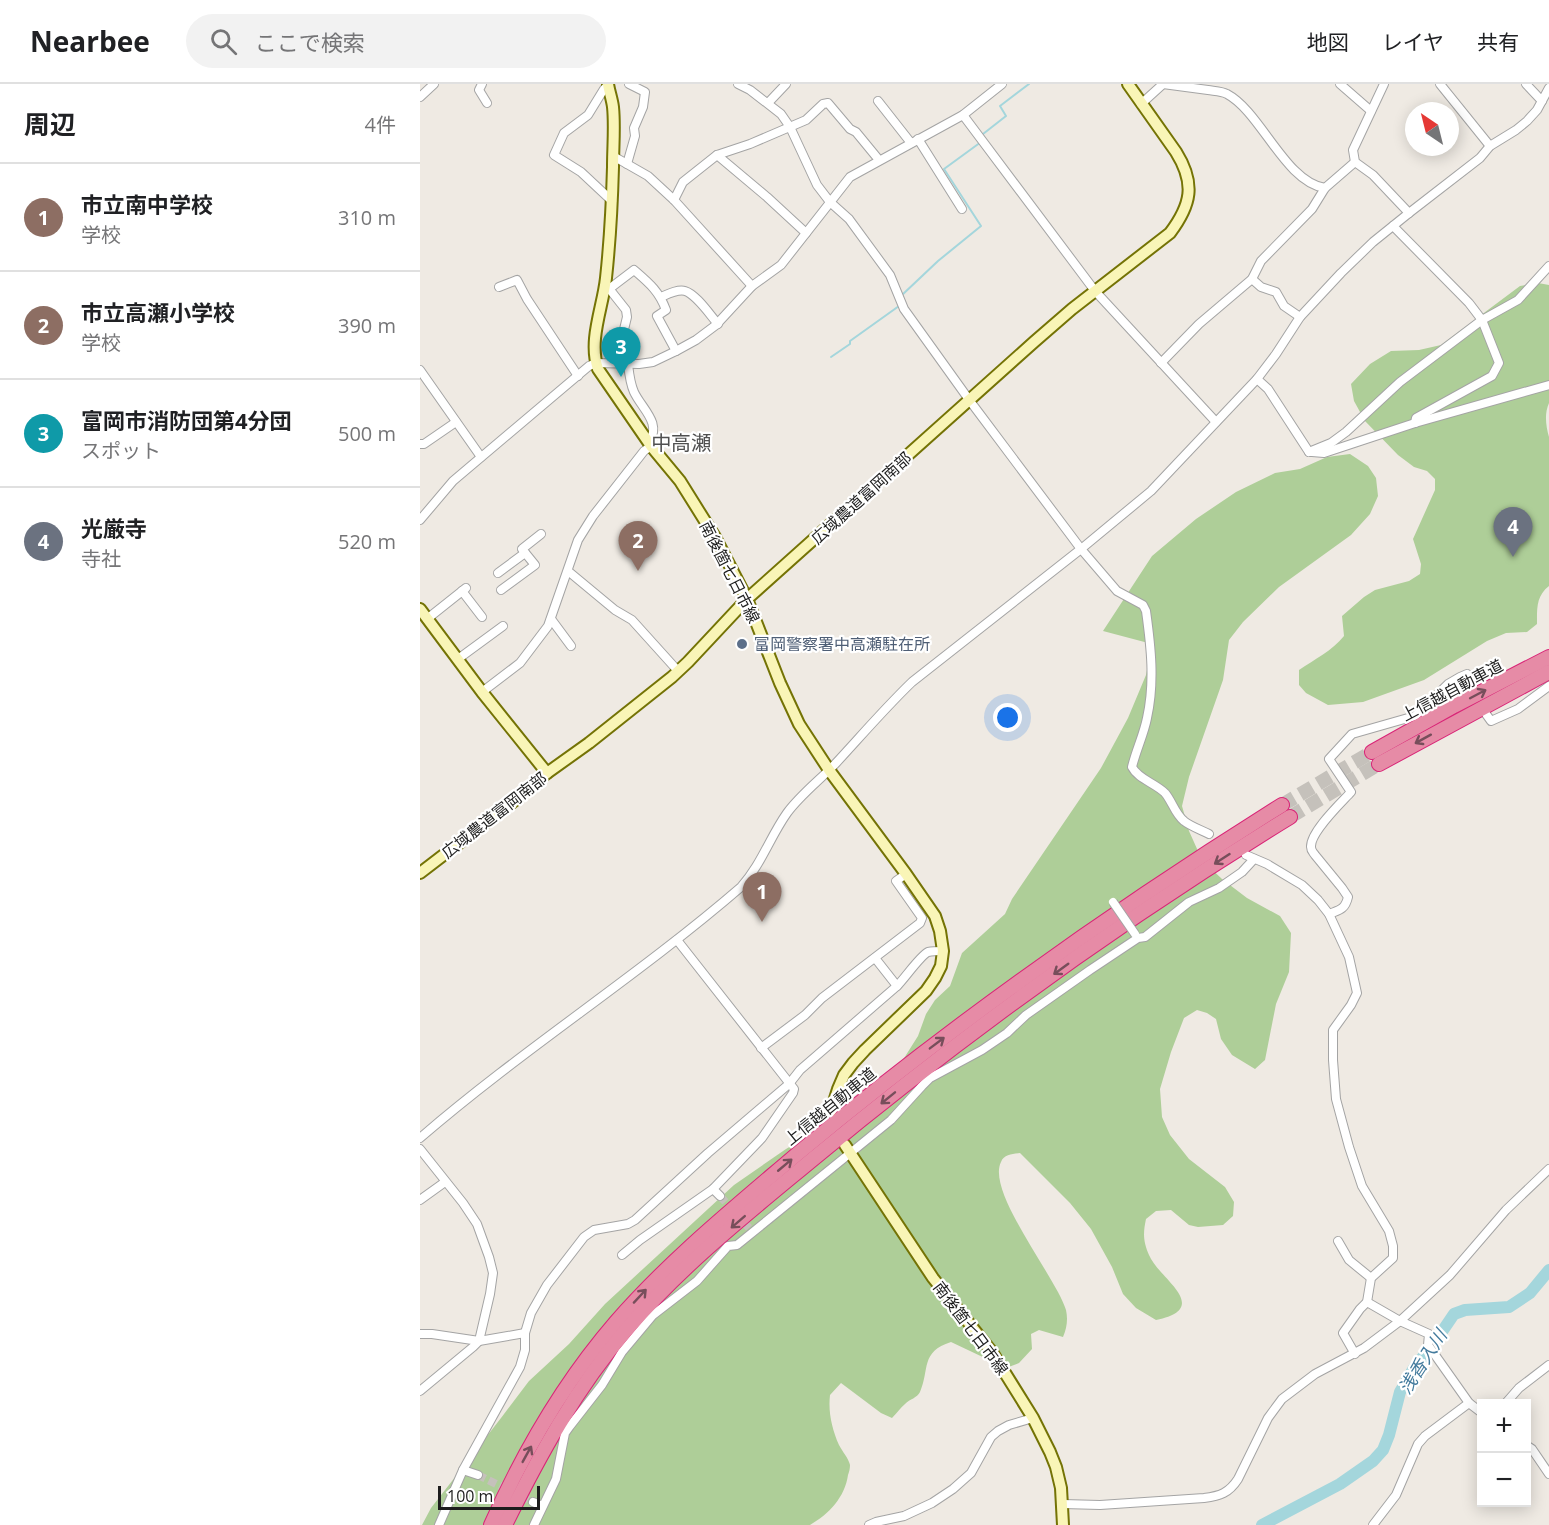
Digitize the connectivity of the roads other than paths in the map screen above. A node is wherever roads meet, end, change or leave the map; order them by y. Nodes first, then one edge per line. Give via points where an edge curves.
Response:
1 (434, 84) edge
2 (482, 84) edge
3 (629, 84) edge
4 (738, 84) edge
5 (1002, 84) edge
6 (1128, 84) edge
7 (1163, 84) edge
8 (1340, 84) edge
9 (1384, 84) edge
10 (1440, 84) edge
11 (1526, 84) edge
12 (608, 85) edge
13 (784, 85) edge
14 (1549, 88) edge
15 (420, 97) edge
16 (878, 101) dead end
17 (1542, 101) junction
18 (487, 103) dead end
19 (768, 103) junction
20 (1141, 104) junction
21 (1371, 111) junction
22 (963, 116) junction
23 (790, 127) junction
24 (914, 142) junction
25 (1490, 146) junction
26 (717, 155) junction
27 (613, 156) junction
28 (879, 160) junction
29 (1355, 162) junction
30 (627, 164) junction
31 (1325, 189) junction
32 (674, 200) junction
33 (612, 201) junction
34 (830, 201) junction
35 (962, 208) dead end
36 (1409, 213) junction
37 (1393, 226) junction
38 (806, 233) junction
39 (1549, 267) edge
40 (1252, 279) junction
41 (752, 286) junction
42 (499, 287) dead end
43 (607, 287) junction
44 (1095, 291) junction
45 (661, 297) junction
46 (1300, 317) junction
47 (1482, 320) junction
48 (718, 324) junction
49 (676, 351) junction
50 (596, 363) junction
51 (1161, 363) junction
52 (626, 364) junction
53 (420, 370) edge
54 (578, 376) junction
55 (1257, 380) junction
56 (1549, 385) edge
57 (970, 401) junction
58 (456, 422) junction
59 (1216, 422) junction
60 (1415, 423) junction
61 (420, 444) edge
62 (650, 444) junction
63 (1309, 452) junction
64 (481, 457) junction
65 (420, 519) edge
66 (541, 534) dead end
67 (1081, 549) junction
68 (525, 553) junction
69 (568, 570) junction
70 (498, 573) dead end
71 (501, 590) dead end
72 (747, 599) junction
73 (420, 609) edge
74 (482, 617) dead end
75 (427, 619) junction
76 (551, 619) junction
77 (503, 626) dead end
78 (571, 646) dead end
79 (1549, 657) edge
80 (458, 659) junction
81 (678, 671) junction
82 (1549, 672) edge
83 (1470, 683) dead end
84 (1549, 686) edge
85 (482, 692) junction
86 (1486, 714) dead end
87 (829, 770) junction
88 (548, 772) junction
89 (1209, 834) dead end
90 (1246, 855) dead end
91 (1254, 859) junction
92 (420, 873) edge
93 (906, 874) junction
94 (1113, 902) dead end
95 (1329, 914) junction
96 (1137, 936) junction
97 (677, 940) junction
98 (943, 951) junction
99 (875, 958) junction
100 (897, 986) junction
101 (761, 1048) junction
102 (789, 1084) junction
103 (831, 1111) dead end
104 (420, 1138) edge
105 (420, 1149) edge
106 (848, 1149) junction
107 (1549, 1169) edge
108 (445, 1182) junction
109 (713, 1189) junction
110 (720, 1196) tunnel mouth
111 (420, 1200) edge
112 (1338, 1241) dead end
113 (622, 1255) dead end
114 (1371, 1278) junction
115 (1367, 1302) junction
116 (1400, 1321) junction
117 (525, 1333) junction
118 (420, 1334) edge
119 (479, 1341) junction
120 (1355, 1354) junction
121 (1549, 1365) edge
122 (420, 1391) edge
123 (1509, 1399) edge
124 (1470, 1403) junction
125 (1477, 1409) edge
126 (1033, 1418) junction
127 (1531, 1448) edge
128 (463, 1470) junction
129 (1549, 1474) edge
130 (478, 1475) tunnel mouth
131 (533, 1502) tunnel mouth
132 (1063, 1504) junction
133 (542, 1506) junction
134 (439, 1525) edge
135 (491, 1525) edge
136 (505, 1525) edge
137 (534, 1525) edge
138 (869, 1525) edge
139 (1063, 1525) edge
140 (1373, 1525) edge

1 - 15 street
2 - 18 street via 479,90
3 - 30 street via 645,92
4 - 19 street
5 - 22 street
6 - 20 main road, 広域農道富岡南部
7 - 20 street
7 - 31 street via 1225,93 1243,106 1296,171
8 - 21 street
9 - 21 street
10 - 25 street
11 - 17 street
12 - 27 main road via 613,107
12 - 33 street via 588,115 564,133 554,155 581,172
13 - 19 street
14 - 17 street
16 - 24 street
17 - 25 street via 1522,126
19 - 23 street
20 - 44 main road, 広域農道富岡南部 via 1181,160 1188,199 1170,233
21 - 29 street via 1353,150
22 - 24 street
22 - 44 street
23 - 26 street
23 - 28 street via 828,104
23 - 34 street via 817,185
24 - 28 street
24 - 35 street
25 - 36 street
26 - 32 street via 683,182
26 - 38 street
27 - 30 street
27 - 33 main road
28 - 34 street via 850,177
29 - 31 street
29 - 36 street
30 - 32 street via 648,176
31 - 40 street via 1312,209 1261,261
32 - 41 street
33 - 43 main road
34 - 38 street
34 - 57 street via 849,219 890,274 904,309
36 - 37 street
37 - 46 street via 1357,257
37 - 47 street
38 - 41 street via 782,265
39 - 47 street via 1518,300
40 - 46 street via 1276,292 1284,306
40 - 51 street
41 - 48 street
42 - 54 street via 517,280
43 - 45 street via 634,270
43 - 50 main road via 596,332
43 - 52 street via 626,310 620,346
44 - 51 street
44 - 57 main road, 広域農道富岡南部
45 - 48 street via 689,293
45 - 49 street via 666,310 657,316
46 - 55 street
47 - 60 street via 1498,358 1497,370 1478,385 1416,418
47 - 63 street via 1400,382 1347,432
48 - 49 street
49 - 52 street via 653,362
50 - 52 street
50 - 54 street
50 - 62 main road, 南後箇七日市線
51 - 59 street
52 - 62 street via 634,392 653,424
53 - 58 street
54 - 64 street
55 - 59 street
55 - 63 street via 1268,389
56 - 60 street
57 - 67 street
57 - 72 main road, 広域農道富岡南部
58 - 61 street
58 - 64 street
59 - 67 street via 1151,491
60 - 63 street via 1324,453
62 - 69 street via 584,530
62 - 72 main road, 南後箇七日市線 via 707,524
64 - 65 street via 453,481
66 - 68 street via 522,549
67 - 87 street via 912,682
67 - 89 street via 1117,591 1143,605 1146,611 1153,676 1147,721 1132,767 1161,789 1183,820
68 - 70 street
68 - 71 street via 535,565
69 - 76 street
69 - 81 street via 632,620
72 - 81 main road, 広域農道富岡南部
72 - 87 main road, 南後箇七日市線 via 788,702
73 - 75 main road
74 - 75 street via 464,589
75 - 80 main road
76 - 78 street
76 - 85 street via 520,663
77 - 80 street
82 -> 79 highway, 上信越自動車道 via 1375,758 1454,706
80 - 85 main road
81 - 88 main road, 広域農道富岡南部
83 - 95 street via 1467,674 1448,684 1415,716 1352,734 1329,759 1351,792 1317,830 1311,845 1348,897 1346,905
84 - 86 street via 1518,709 1491,721
85 - 88 main road
87 - 93 main road, 南後箇七日市線
87 - 97 street via 786,814 741,887
88 - 92 main road, 広域農道富岡南部
90 - 91 street
91 - 95 street via 1302,885
91 - 96 street via 1242,872 1189,902 1145,938
93 - 98 main road, 南後箇七日市線 via 935,916
93 - 99 street via 896,881 922,918
94 - 96 street, bridge
95 - 114 street via 1348,957 1357,993 1333,1030 1336,1099 1362,1186 1389,1231 1393,1246 1393,1258
96 - 106 street via 1007,1033 930,1078 891,1120
97 - 101 street
97 - 104 street
98 - 100 street via 930,951 921,957
98 - 103 main road via 941,966 926,991 844,1075
99 - 100 street
99 - 101 street
100 - 102 street
101 - 102 street
102 - 109 street via 793,1093 762,1138
102 - 117 street via 635,1220 594,1230 584,1237 539,1296
105 - 108 street
106 - 126 main road, 南後箇七日市線 via 933,1278 992,1352
106 - 133 street via 737,1245 728,1246 697,1281 653,1315 565,1433 556,1479
107 - 116 street via 1506,1210 1450,1275
108 - 111 street
108 - 119 street via 477,1224 493,1273
109 - 110 street
109 - 113 street
112 - 114 street via 1349,1260
114 - 115 street
115 - 116 street
115 - 120 street via 1343,1334
116 - 120 street
116 - 124 street via 1429,1334 1428,1345
117 - 119 street
117 - 128 street via 520,1367
118 - 119 street
119 - 122 street
120 - 132 street via 1315,1374 1282,1399 1268,1418 1238,1479 1226,1493 1204,1498
121 - 123 street
124 - 125 street
124 - 140 street via 1418,1444 1396,1495
126 - 132 main road, 南後箇七日市線 via 1056,1467
126 - 138 street via 998,1431 971,1473 933,1503
127 - 129 street
128 - 130 street
128 - 134 street
131 - 133 street
132 - 139 main road, 南後箇七日市線
133 - 137 street
135 -> 136 highway, 上信越自動車道 via 537,1435 577,1373 616,1321 678,1259 887,1081 1034,971 1143,894 1286,811 899,1089 720,1238 654,1300 601,1361 548,1441

